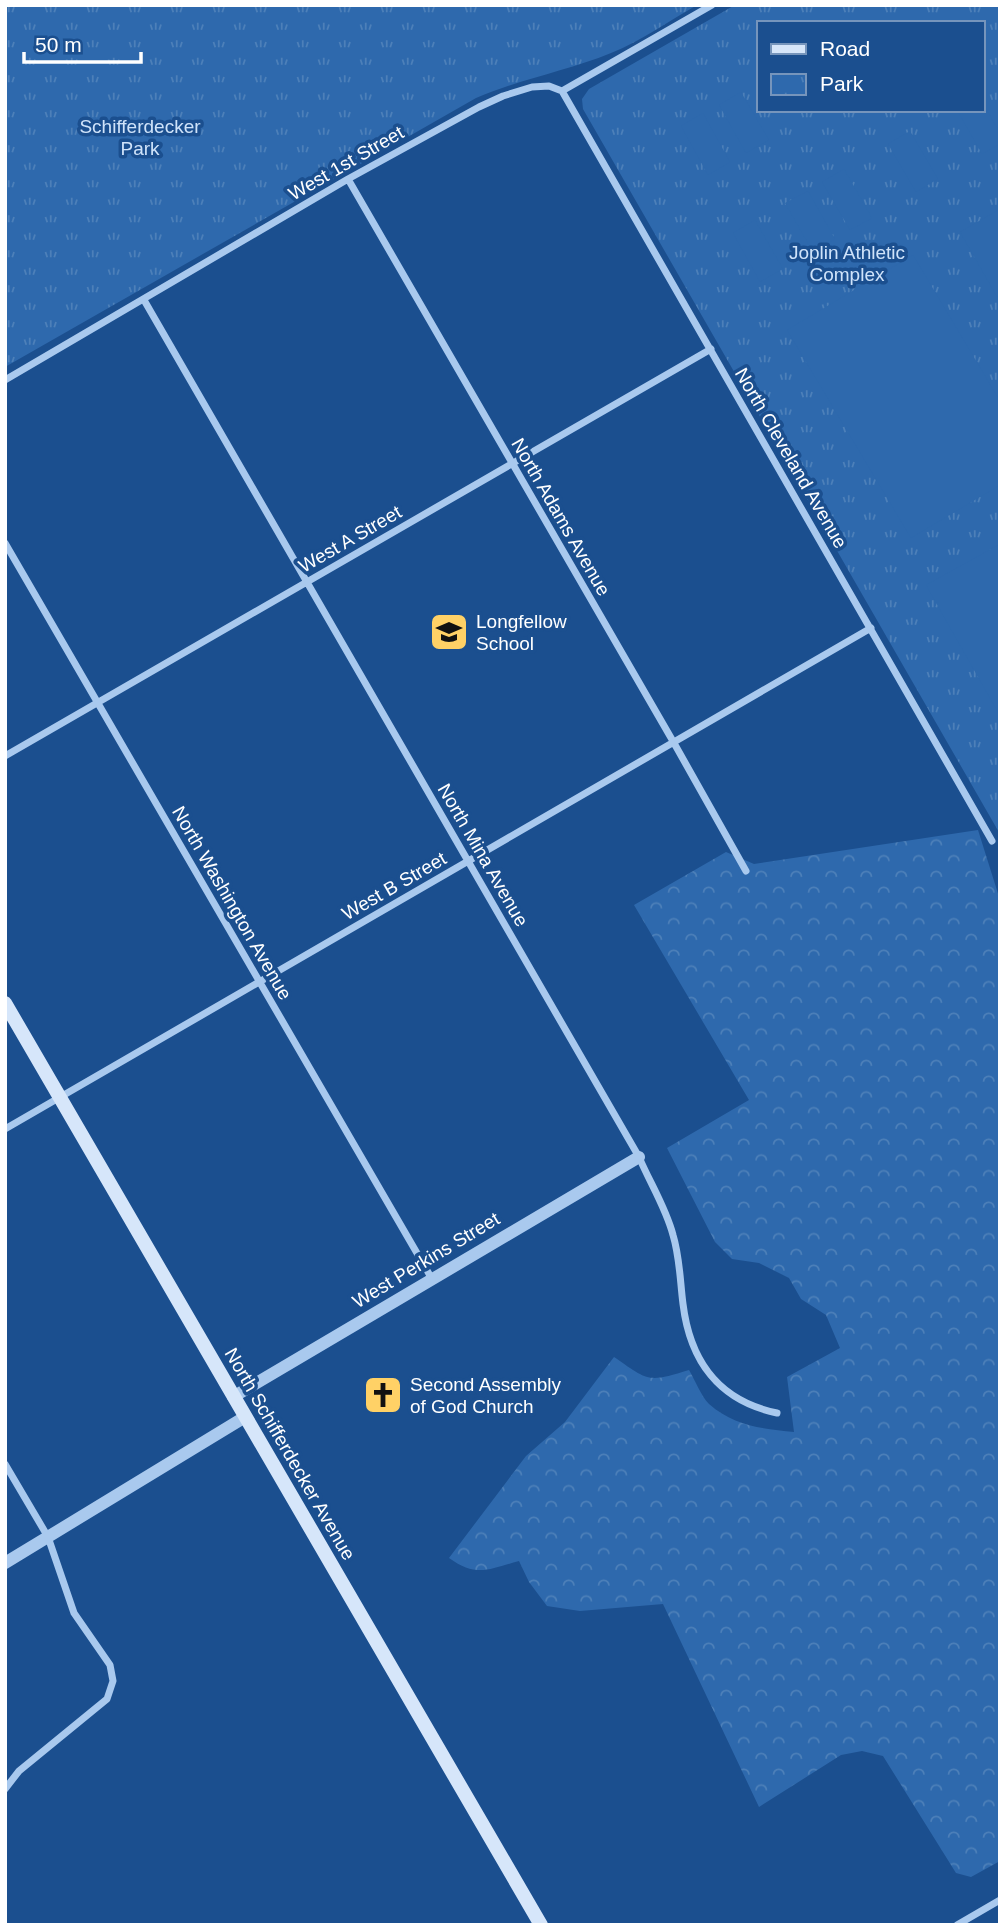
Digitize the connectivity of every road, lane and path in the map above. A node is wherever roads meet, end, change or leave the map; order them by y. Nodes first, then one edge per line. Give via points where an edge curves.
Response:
1 (712, 5) edge
2 (562, 91) junction
3 (348, 179) junction
4 (144, 300) junction
5 (711, 349) junction
6 (5, 380) edge
7 (511, 463) junction
8 (5, 543) edge
9 (307, 582) junction
10 (871, 628) junction
11 (98, 703) junction
12 (674, 743) junction
13 (5, 756) edge
14 (992, 841) dead end
15 (469, 861) junction
16 (746, 871) dead end
17 (260, 982) junction
18 (5, 1003) edge
19 (60, 1097) junction
20 (5, 1129) edge
21 (639, 1157) junction
22 (432, 1279) junction
23 (233, 1397) junction
24 (777, 1413) dead end
25 (245, 1417) junction
26 (5, 1464) edge
27 (48, 1537) junction
28 (5, 1563) edge
29 (5, 1789) edge
30 (1000, 1900) edge
31 (541, 1925) edge
32 (957, 1925) edge

1 - 2 street
2 - 3 street, West 1st Street via 532,87 503,96
2 - 5 street, North Cleveland Avenue
3 - 4 street, West 1st Street
3 - 7 street, North Adams Avenue
4 - 6 street, West 1st Street
4 - 9 street, North Mina Avenue
5 - 7 street, West A Street
5 - 10 street, North Cleveland Avenue
7 - 9 street, West A Street
7 - 12 street, North Adams Avenue
8 - 11 street, North Washington Avenue
9 - 11 street, West A Street
9 - 15 street, North Mina Avenue
10 - 12 street, West B Street
10 - 14 street, North Cleveland Avenue
11 - 13 street, West A Street
11 - 17 street, North Washington Avenue
12 - 15 street, West B Street
12 - 16 street, North Adams Avenue
15 - 17 street, West B Street
15 - 21 street, North Mina Avenue
17 - 19 street, West B Street
17 - 22 street, North Washington Avenue
18 - 19 main road, North Schifferdecker Avenue
19 - 20 street, West B Street
19 - 23 main road, North Schifferdecker Avenue
21 - 22 street, West Perkins Street
21 - 24 street, North Mina Avenue via 673,1235 684,1315 702,1366 736,1397
22 - 23 street, West Perkins Street
23 - 25 main road, North Schifferdecker Avenue
25 - 27 street
25 - 31 main road, North Schifferdecker Avenue
26 - 27 street
27 - 28 street
27 - 29 street via 74,1613 110,1665 113,1681 107,1699 19,1771
30 - 32 street

